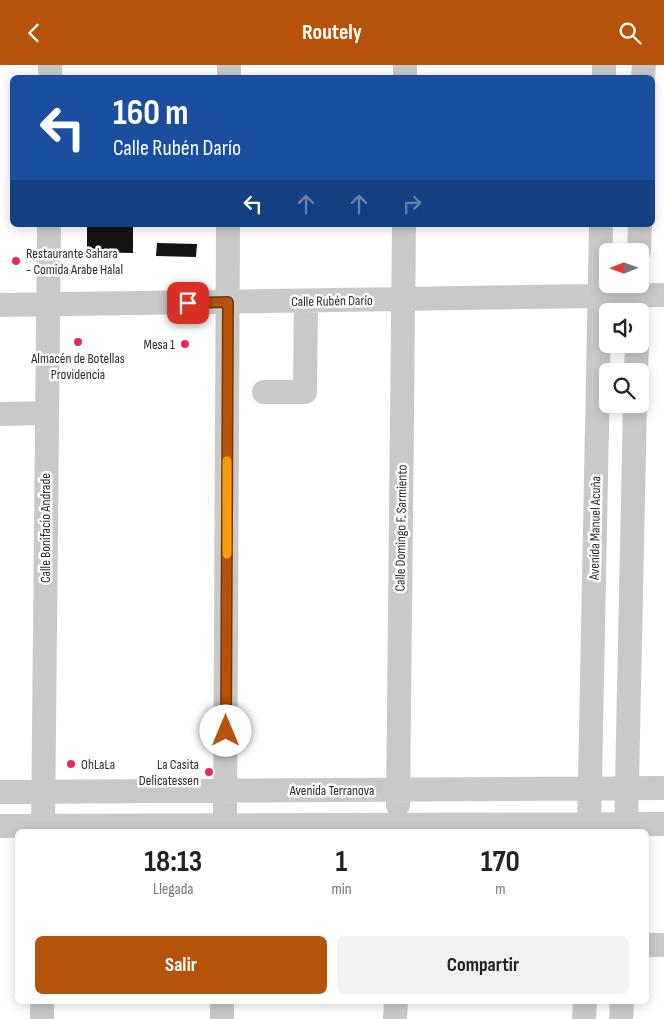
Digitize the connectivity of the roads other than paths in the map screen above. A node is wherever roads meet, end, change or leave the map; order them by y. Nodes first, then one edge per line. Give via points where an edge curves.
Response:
1 (49, 227) edge
2 (228, 227) edge
3 (404, 227) edge
4 (601, 227) edge
5 (640, 227) edge
6 (639, 243) edge
7 (664, 295) edge
8 (599, 296) junction
9 (638, 297) edge
10 (404, 300) junction
11 (306, 301) junction
12 (228, 302) junction
13 (0, 305) edge
14 (48, 305) junction
15 (264, 393) dead end
16 (46, 413) junction
17 (635, 413) edge
18 (0, 414) edge
19 (590, 788) junction
20 (627, 788) junction
21 (664, 788) edge
22 (225, 790) junction
23 (398, 790) junction
24 (0, 792) edge
25 (44, 792) junction
26 (664, 824) edge
27 (0, 826) edge
28 (225, 828) edge
29 (398, 828) edge
30 (589, 828) edge
31 (626, 828) edge
32 (44, 829) edge
33 (649, 945) edge
34 (664, 945) edge
35 (42, 1004) edge
36 (222, 1004) edge
37 (396, 1004) edge
38 (585, 1004) edge
39 (622, 1004) edge
40 (42, 1019) edge
41 (222, 1019) edge
42 (395, 1019) edge
43 (584, 1019) edge
44 (621, 1019) edge

1 - 14 street, Calle Bonifacio Andrade
2 - 12 street
3 - 10 street, Calle Domingo F. Sarmiento
4 - 8 street, Avenida Manuel Acuña
5 - 6 street
7 - 9 street, Calle Rubén Darío
8 - 9 street, Calle Rubén Darío
8 - 10 street, Calle Rubén Darío
8 - 19 street, Avenida Manuel Acuña
10 - 11 street, Calle Rubén Darío
10 - 23 street, Calle Domingo F. Sarmiento
11 - 12 street, Calle Rubén Darío
11 - 15 street via 305,392
12 - 14 street, Calle Rubén Darío
12 - 22 street
13 - 14 street, Calle Rubén Darío
14 - 16 street, Calle Bonifacio Andrade
16 - 18 street
16 - 25 street, Calle Bonifacio Andrade
17 - 20 street
19 - 20 street, Avenida Terranova
19 - 23 street, Avenida Terranova
19 - 30 street, Avenida Manuel Acuña
20 - 21 street, Avenida Terranova
20 - 31 street
22 - 23 street, Avenida Terranova
22 - 25 street, Avenida Terranova
22 - 28 street
23 - 29 street, Calle Domingo F. Sarmiento
24 - 25 street, Avenida Terranova
25 - 32 street, Calle Bonifacio Andrade
26 - 31 street
27 - 32 street
28 - 29 street
28 - 32 street
29 - 30 street
30 - 31 street
33 - 34 street
35 - 40 street
36 - 41 street
37 - 42 street
38 - 43 street
39 - 44 street

